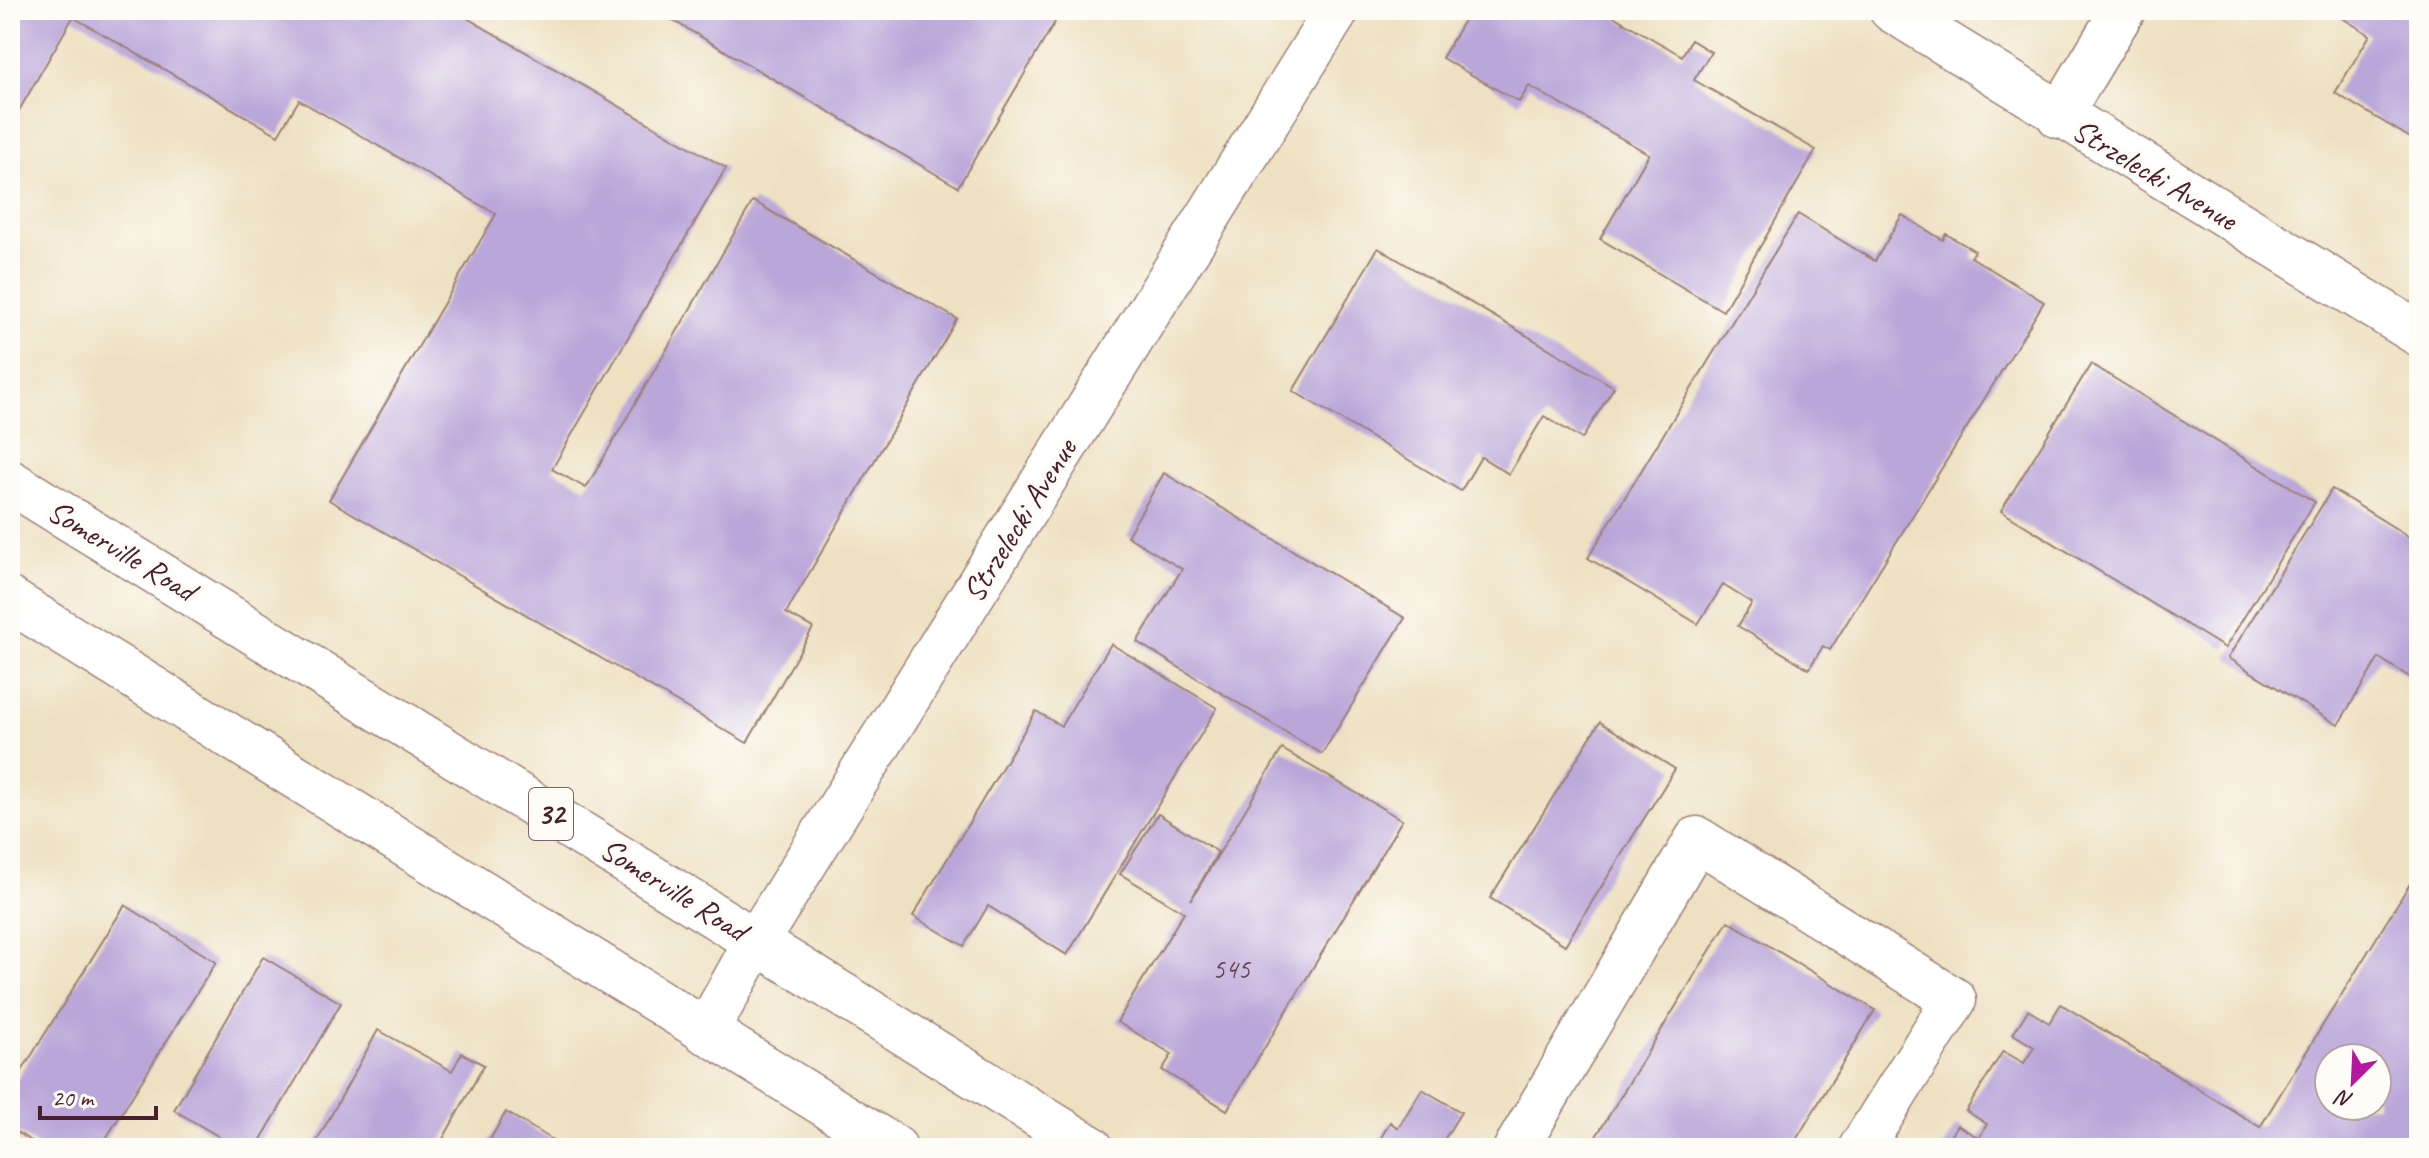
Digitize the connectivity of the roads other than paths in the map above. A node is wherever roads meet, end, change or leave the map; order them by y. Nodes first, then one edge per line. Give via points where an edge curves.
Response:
1 (1337, 10) edge
2 (1892, 10) edge
3 (2123, 10) edge
4 (2059, 116) junction
5 (2419, 334) edge
6 (10, 482) edge
7 (10, 600) edge
8 (757, 940) junction
9 (706, 1032) junction
10 (895, 1148) edge
11 (1091, 1148) edge
12 (1516, 1148) edge
13 (1861, 1148) edge

1 - 8 main road, Strzelecki Avenue
2 - 4 main road, Strzelecki Avenue
3 - 4 main road
4 - 5 main road, Strzelecki Avenue
6 - 8 main road, Somerville Road / 32
7 - 9 main road
8 - 9 main road, Strzelecki Avenue
8 - 11 main road, Somerville Road / 32
9 - 10 main road
12 - 13 main road via 1697,839 1954,1000

